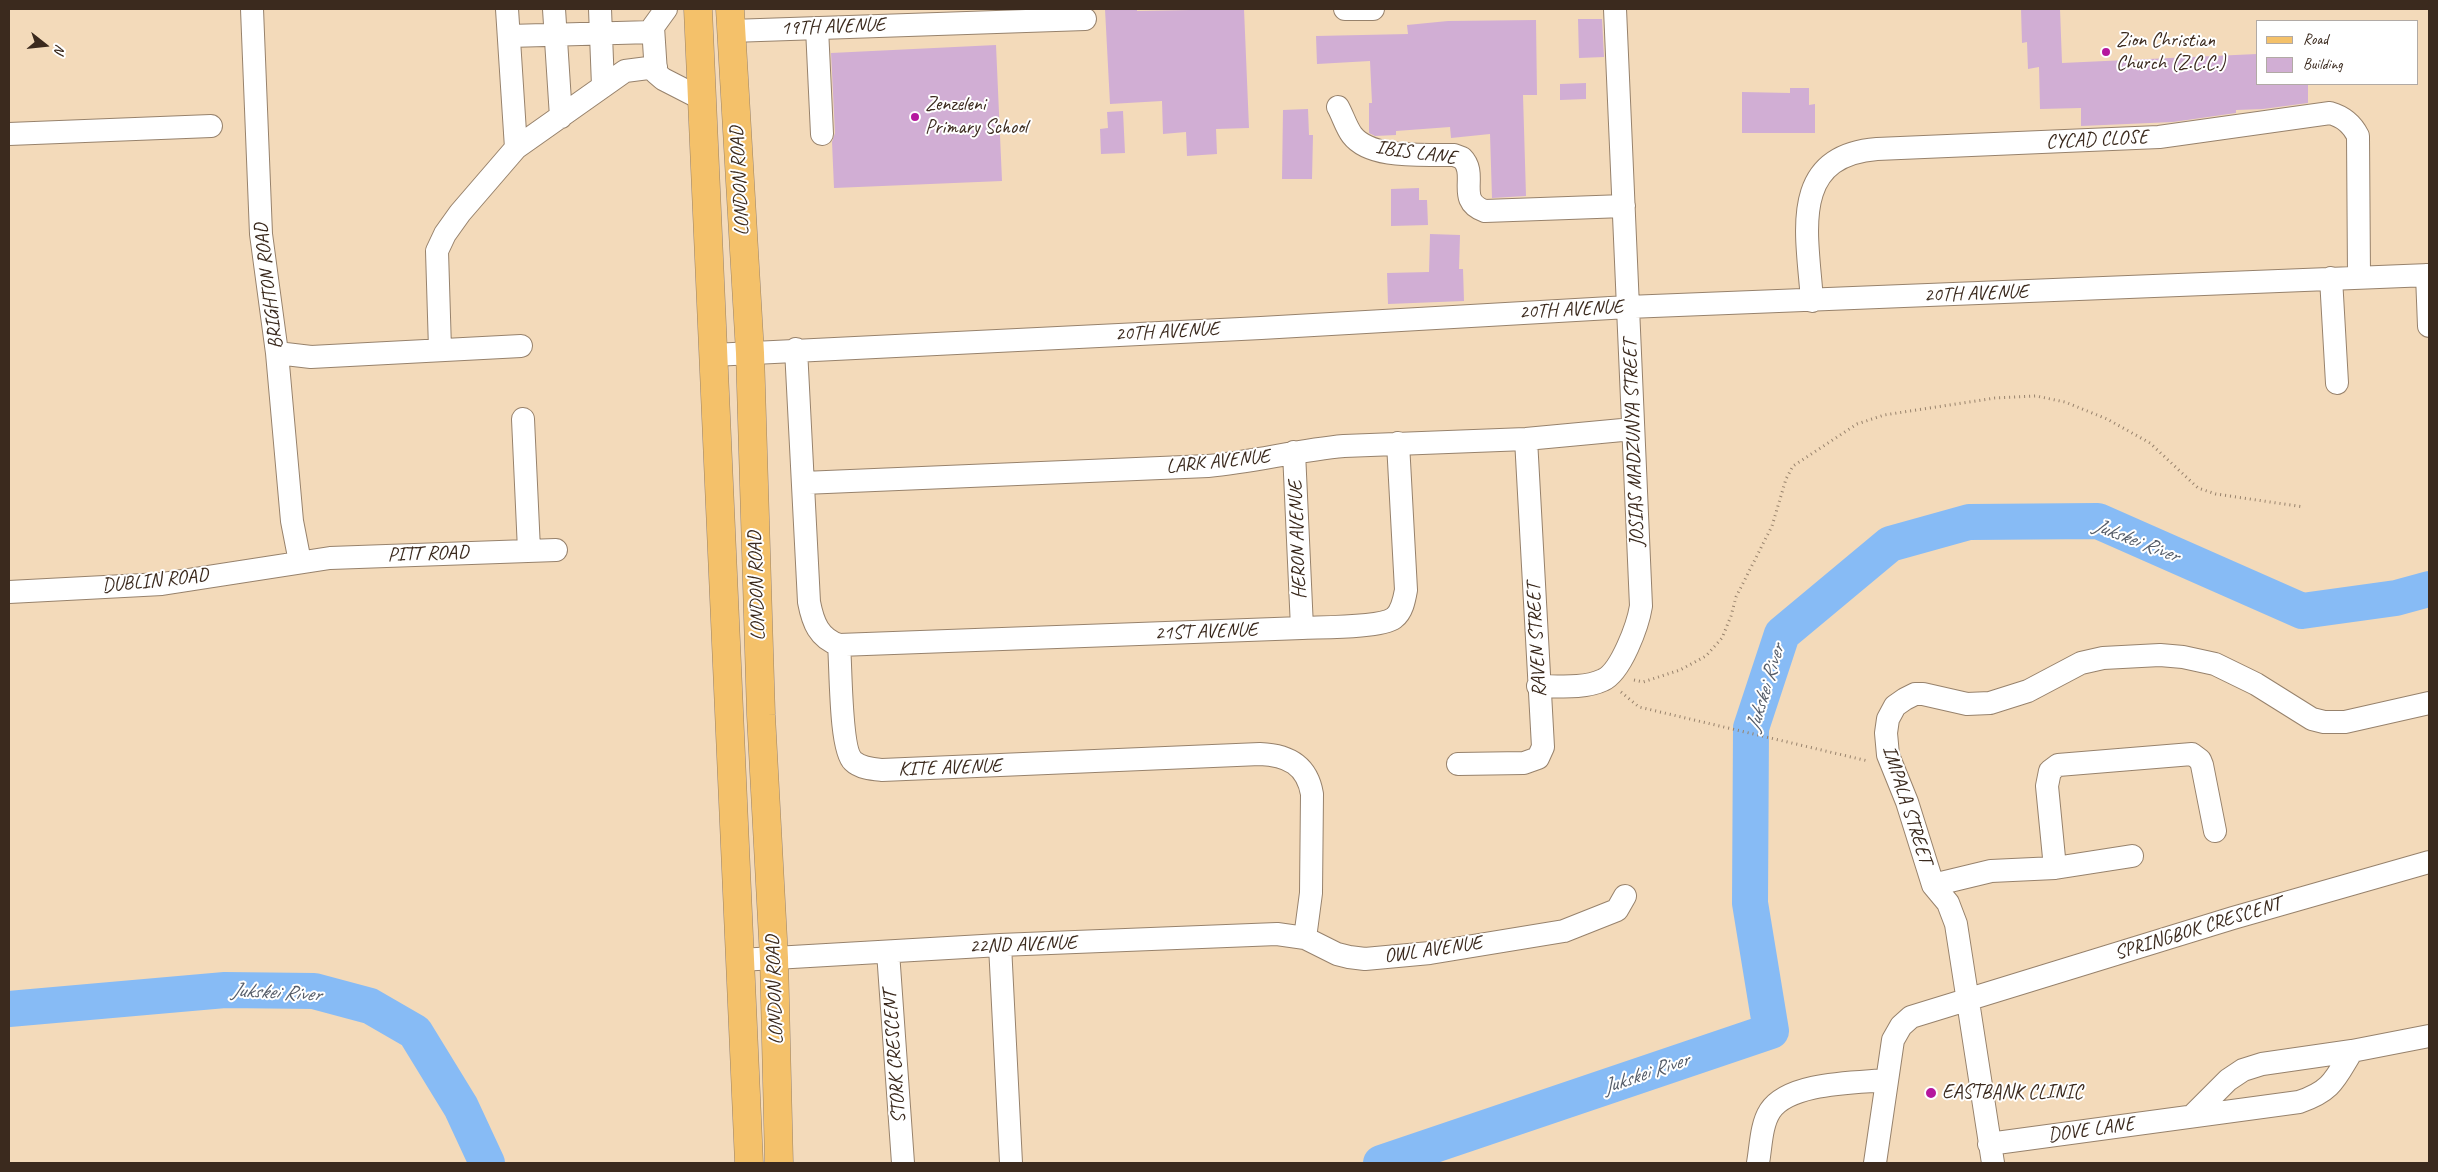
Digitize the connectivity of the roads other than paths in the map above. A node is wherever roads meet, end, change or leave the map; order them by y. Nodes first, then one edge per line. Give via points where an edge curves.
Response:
1 (252, 9) edge
2 (507, 9) edge
3 (554, 9) edge
4 (600, 9) edge
5 (666, 9) edge
6 (698, 9) edge
7 (1345, 9) edge
8 (1373, 9) edge
9 (1615, 9) edge
10 (1085, 19) dead end
11 (730, 20) edge
12 (817, 28) junction
13 (653, 32) junction
14 (601, 34) junction
15 (624, 34) junction
16 (555, 35) junction
17 (509, 36) junction
18 (656, 67) junction
19 (625, 71) junction
20 (604, 86) junction
21 (702, 99) junction
22 (1338, 107) dead end
23 (560, 117) junction
24 (211, 126) dead end
25 (9, 134) edge
26 (822, 134) dead end
27 (516, 148) junction
28 (1624, 206) junction
29 (2428, 275) edge
30 (2360, 276) junction
31 (2331, 278) junction
32 (1812, 301) junction
33 (1628, 307) junction
34 (2429, 326) edge
35 (521, 346) dead end
36 (440, 349) junction
37 (796, 349) junction
38 (277, 353) junction
39 (750, 353) junction
40 (713, 355) junction
41 (2337, 383) dead end
42 (523, 419) dead end
43 (1633, 429) junction
44 (1526, 439) junction
45 (1398, 443) junction
46 (1294, 452) junction
47 (802, 483) junction
48 (529, 550) junction
49 (556, 550) dead end
50 (300, 562) junction
51 (9, 592) edge
52 (1302, 628) junction
53 (840, 645) junction
54 (1538, 686) junction
55 (2429, 703) edge
56 (1458, 764) dead end
57 (2215, 830) dead end
58 (2132, 856) dead end
59 (2429, 862) edge
60 (2055, 868) junction
61 (1933, 885) junction
62 (1624, 896) dead end
63 (1305, 938) junction
64 (1000, 945) junction
65 (888, 952) junction
66 (774, 958) junction
67 (740, 960) junction
68 (1968, 1000) junction
69 (2429, 1036) edge
70 (2352, 1051) junction
71 (1887, 1080) junction
72 (2192, 1116) junction
73 (1991, 1154) edge
74 (749, 1163) edge
75 (779, 1163) edge
76 (902, 1163) edge
77 (1011, 1163) edge
78 (1758, 1163) edge
79 (1875, 1163) edge

1 - 38 street, BRIGHTON ROAD via 261,234
2 - 17 street
3 - 16 street
4 - 14 street
5 - 13 street via 658,18
6 - 21 main road, LONDON ROAD
7 - 8 street
9 - 28 street, JOSIAS MADZUNYA STREET
10 - 12 street, 19TH AVENUE
11 - 12 street, 19TH AVENUE
11 - 39 main road, LONDON ROAD
12 - 26 street
13 - 15 street
13 - 18 street
14 - 15 street
14 - 16 street
14 - 20 street
15 - 19 street
16 - 17 street
16 - 23 street
17 - 27 street
18 - 19 street
18 - 21 street via 656,73 662,79
19 - 20 street
20 - 23 street
21 - 40 main road, LONDON ROAD
22 - 28 street, IBIS LANE via 1352,135 1368,147 1386,153 1462,158 1468,168 1469,199 1480,210
23 - 27 street
24 - 25 street
27 - 36 street via 460,213 438,251
28 - 33 street, JOSIAS MADZUNYA STREET
29 - 30 street, 20TH AVENUE
29 - 34 street
30 - 31 street, 20TH AVENUE
30 - 32 street, CYCAD CLOSE via 2358,136 2348,121 2330,114 2159,137 1877,149 1847,154 1826,170 1816,182 1809,199 1806,215
31 - 32 street, 20TH AVENUE
31 - 41 street
32 - 33 street, 20TH AVENUE
33 - 37 street, 20TH AVENUE
33 - 43 street, JOSIAS MADZUNYA STREET
35 - 36 street
36 - 38 street via 311,357
37 - 39 street, 20TH AVENUE
37 - 47 street
38 - 50 street, BRIGHTON ROAD via 292,521
39 - 40 street, 20TH AVENUE
39 - 66 main road, LONDON ROAD
40 - 67 main road, LONDON ROAD
42 - 48 street
43 - 44 street, LARK AVENUE
43 - 54 street, JOSIAS MADZUNYA STREET via 1641,606 1633,634 1605,680
44 - 45 street, LARK AVENUE
44 - 54 street, RAVEN STREET
45 - 46 street, LARK AVENUE
45 - 52 street, 21ST AVENUE via 1406,590 1403,606 1391,620
46 - 47 street, LARK AVENUE via 1208,466
46 - 52 street, HERON AVENUE
47 - 53 street via 810,611 822,637
48 - 49 street, PITT ROAD
48 - 50 street, PITT ROAD
50 - 51 street, DUBLIN ROAD via 162,584
52 - 53 street, 21ST AVENUE
53 - 63 street, KITE AVENUE via 845,745 852,761 869,768 1260,754 1295,762 1304,770 1312,794 1311,893
54 - 56 street, RAVEN STREET via 1543,740 1538,758 1524,763
55 - 61 street, IMPALA STREET via 2345,722 2324,722 2312,719 2256,684 2215,664 2184,656 2160,655 2103,658 2081,663 2028,691 1990,703 1967,704 1915,694 1895,706 1888,719 1886,734 1888,755 1907,802
57 - 60 street via 2202,765 2192,754 2058,765 2050,771 2048,786
58 - 60 street
59 - 68 street, SPRINGBOK CRESCENT via 2233,918
60 - 61 street via 1991,871
61 - 68 street, IMPALA STREET via 1952,911 1960,941
62 - 63 street, OWL AVENUE via 1617,910 1564,931 1430,952 1365,959 1337,954
63 - 64 street, 22ND AVENUE via 1277,934
64 - 65 street, 22ND AVENUE
64 - 77 street
65 - 66 street, 22ND AVENUE
65 - 76 street, STORK CRESCENT
66 - 67 street, 22ND AVENUE
66 - 75 main road, LONDON ROAD
67 - 74 main road, LONDON ROAD
68 - 71 street, SPRINGBOK CRESCENT via 1911,1018 1901,1026 1893,1040
68 - 73 street, IMPALA STREET
69 - 70 street
70 - 72 street via 2262,1064 2243,1070 2228,1080
70 - 72 street, DOVE LANE via 2332,1083 2318,1095 2289,1103
71 - 78 street via 1825,1086 1777,1101 1764,1124
71 - 79 street, SPRINGBOK CRESCENT
72 - 73 street, DOVE LANE

